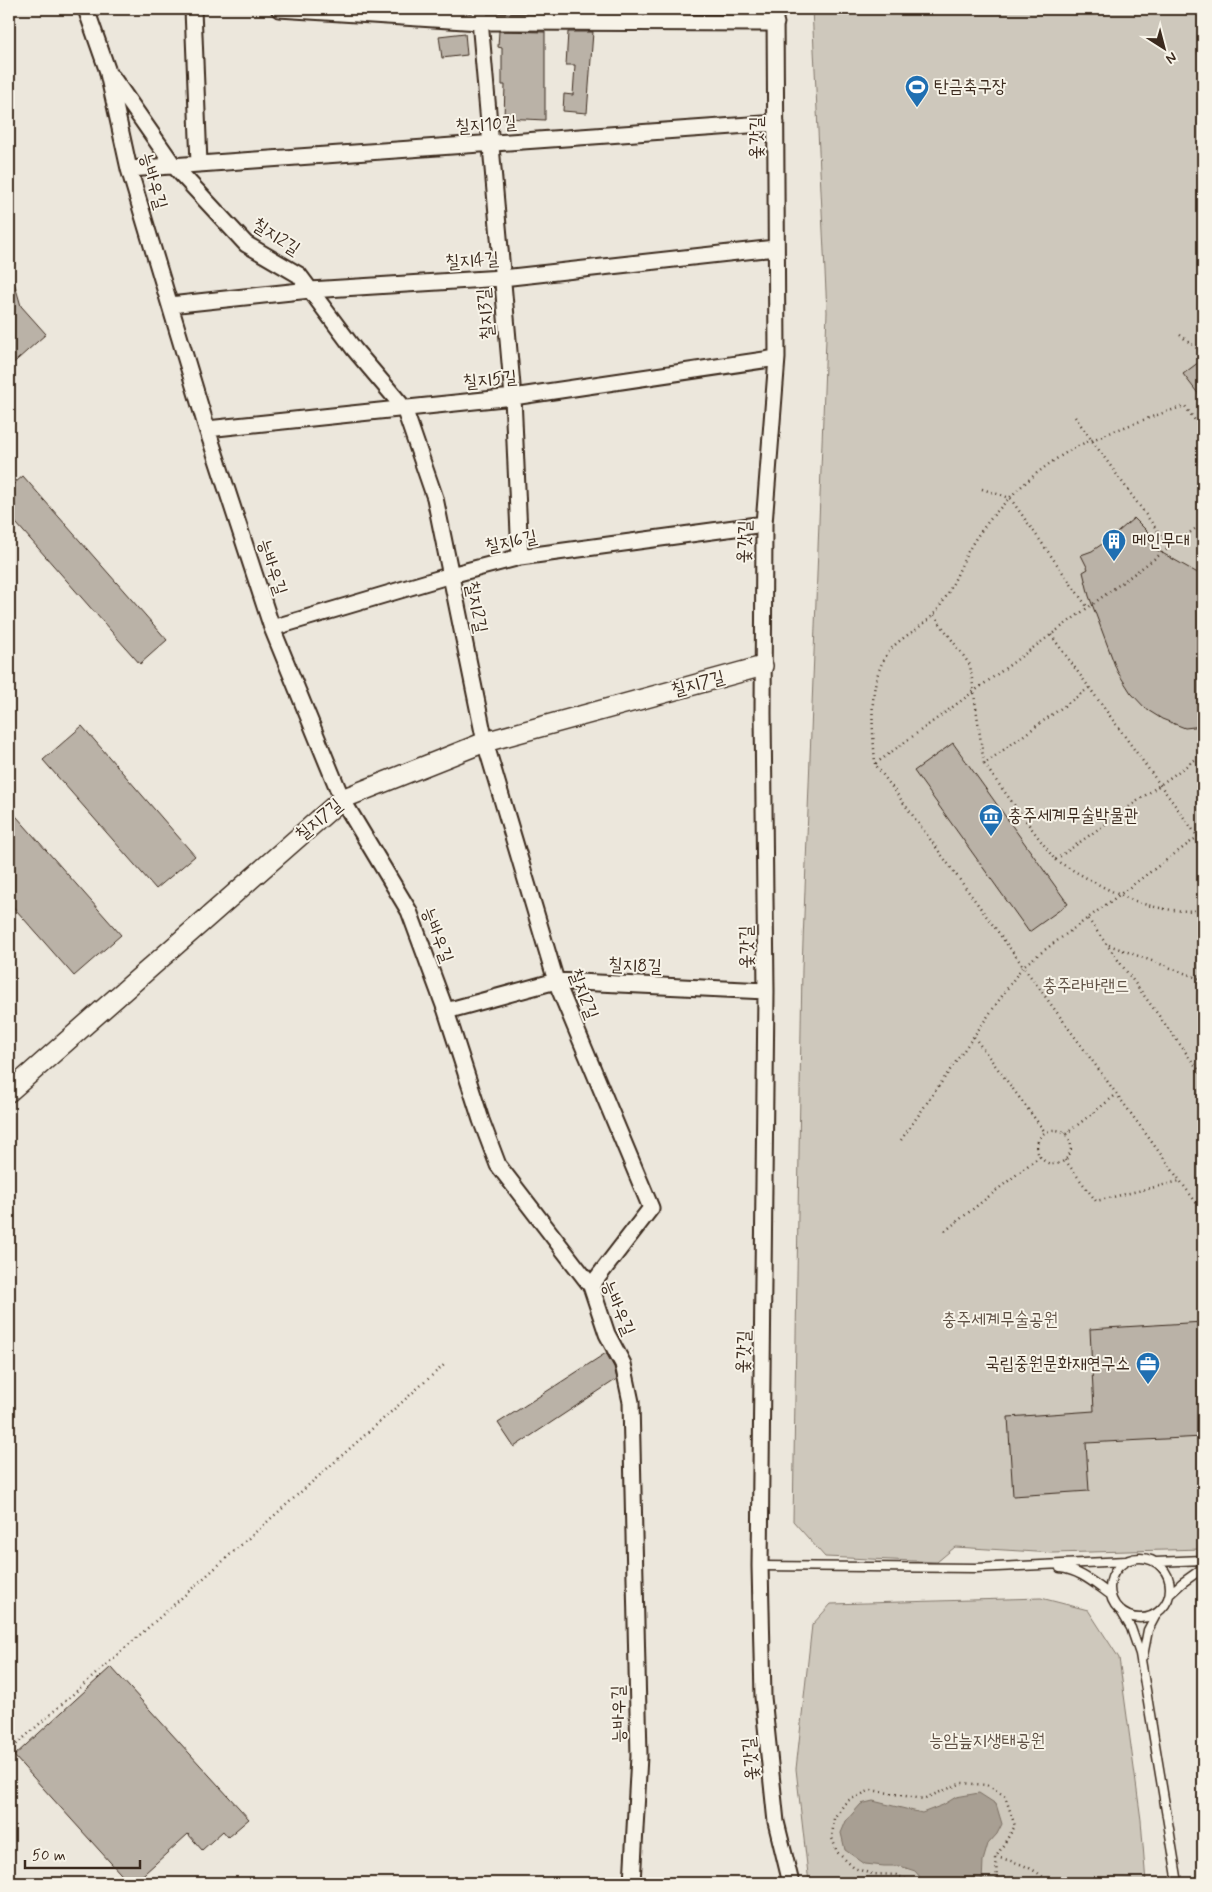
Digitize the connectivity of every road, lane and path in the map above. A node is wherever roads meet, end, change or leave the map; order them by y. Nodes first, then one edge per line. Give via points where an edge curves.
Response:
1 (86, 9) edge
2 (193, 9) edge
3 (279, 9) edge
4 (479, 15) edge
5 (775, 16) edge
6 (107, 69) junction
7 (776, 123) junction
8 (490, 144) junction
9 (199, 164) junction
10 (174, 166) junction
11 (129, 169) junction
12 (776, 248) junction
13 (502, 278) junction
14 (310, 290) junction
15 (170, 306) junction
16 (1180, 335) dead end
17 (1203, 353) edge
18 (777, 358) junction
19 (512, 397) junction
20 (404, 408) junction
21 (1075, 417) dead end
22 (207, 429) junction
23 (1203, 432) edge
24 (1092, 440) junction
25 (982, 489) dead end
26 (1010, 498) junction
27 (764, 524) junction
28 (1203, 524) edge
29 (1170, 548) junction
30 (520, 557) junction
31 (451, 575) junction
32 (1088, 608) junction
33 (934, 615) junction
34 (272, 628) junction
35 (1051, 636) junction
36 (763, 666) junction
37 (1090, 688) junction
38 (973, 692) junction
39 (484, 742) junction
40 (1203, 754) edge
41 (875, 764) junction
42 (984, 764) junction
43 (1160, 785) junction
44 (342, 799) junction
45 (1203, 833) edge
46 (1198, 837) junction
47 (1056, 860) junction
48 (1119, 896) junction
49 (1203, 910) edge
50 (1088, 919) junction
51 (1107, 945) junction
52 (1023, 966) junction
53 (1203, 980) edge
54 (556, 982) junction
55 (766, 991) junction
56 (446, 1010) junction
57 (974, 1037) junction
58 (1203, 1076) edge
59 (9, 1092) edge
60 (1117, 1094) junction
61 (1045, 1132) junction
62 (1066, 1134) junction
63 (901, 1140) dead end
64 (1040, 1156) junction
65 (1065, 1160) junction
66 (1180, 1181) junction
67 (1203, 1212) edge
68 (945, 1231) dead end
69 (591, 1286) junction
70 (446, 1364) dead end
71 (1203, 1560) edge
72 (1126, 1561) junction
73 (1156, 1562) junction
74 (760, 1566) junction
75 (1035, 1566) junction
76 (1203, 1568) edge
77 (1170, 1594) junction
78 (1110, 1595) junction
79 (1121, 1611) junction
80 (1157, 1614) junction
81 (1142, 1668) junction
82 (9, 1751) edge
83 (996, 1857) junction
84 (632, 1883) edge
85 (792, 1883) edge
86 (913, 1883) edge
87 (997, 1883) edge
88 (1048, 1883) edge
89 (1178, 1883) edge

1 - 6 street, 능바우길
2 - 9 street
3 - 4 street
4 - 5 street
4 - 8 street, 칠지3길
5 - 7 street, 옻갓길
6 - 10 street, 칠지2길
6 - 11 street, 능바우길
7 - 8 street, 칠지10길
7 - 12 street, 옻갓길
8 - 9 street, 칠지10길
8 - 13 street, 칠지3길
9 - 10 street
10 - 11 street
10 - 14 street, 칠지2길 via 246,244 299,275
11 - 15 street, 능바우길
12 - 13 street, 칠지4길
12 - 18 street, 옻갓길
13 - 14 street, 칠지4길
13 - 19 street, 칠지3길
14 - 15 street, 칠지4길
14 - 20 street, 칠지2길
15 - 22 street, 능바우길
16 - 17 path
18 - 19 street, 칠지5길
18 - 27 street, 옻갓길
19 - 20 street, 칠지5길
19 - 30 street, 칠지3길
20 - 22 street, 칠지5길
20 - 31 street, 칠지2길 via 435,498
21 - 24 path
22 - 34 street, 능바우길
23 - 24 path via 1185,406
24 - 26 path via 1070,450 1037,473
24 - 29 path
25 - 26 path
26 - 32 path
26 - 33 path via 976,538
27 - 30 street, 칠지6길
27 - 36 street, 옻갓길
28 - 29 path
29 - 32 path
30 - 31 street, 칠지6길
31 - 34 street, 칠지6길
31 - 39 street, 칠지2길
32 - 35 path
33 - 38 path via 970,665
33 - 41 path via 890,650 879,672 872,721
34 - 44 street, 능바우길
35 - 37 path
35 - 38 path
36 - 39 street, 칠지7길
36 - 55 street, 옻갓길
37 - 42 path
37 - 43 path
38 - 41 path
38 - 42 path
39 - 44 street, 칠지7길
39 - 54 street, 칠지2길
40 - 43 path
41 - 52 path
42 - 47 path
43 - 46 path
43 - 47 path
44 - 56 street, 능바우길 via 409,911
44 - 59 street, 칠지7길
45 - 46 path
46 - 48 path
47 - 48 path
48 - 49 path via 1149,907
48 - 50 path
50 - 51 path
50 - 52 path
51 - 53 path
51 - 58 path
52 - 57 path
52 - 60 path
54 - 55 street, 칠지8길
54 - 56 street, 칠지8길
54 - 69 street, 칠지2길 via 651,1208
55 - 74 street, 옻갓길
56 - 69 street, 능바우길 via 498,1165
57 - 61 path
57 - 63 path
60 - 62 path
60 - 66 path
61 - 62 path via 1056,1129
61 - 64 path via 1037,1146
62 - 65 path via 1071,1150
64 - 65 path via 1054,1164
64 - 68 path
65 - 66 path via 1096,1201
66 - 67 path
69 - 84 street, 능바우길 via 607,1334 623,1364 631,1402 639,1756
70 - 82 path
71 - 73 lane
72 - 73 lane via 1141,1558
72 - 75 lane
72 - 78 lane via 1114,1573
73 - 77 lane via 1168,1576
74 - 75 lane
74 - 85 street, 옻갓길 via 763,1697 776,1822
75 - 78 lane via 1068,1569
76 - 77 lane
77 - 80 lane
78 - 79 lane
79 - 80 lane via 1134,1618
79 - 81 lane via 1137,1642
80 - 81 lane via 1148,1630
81 - 89 lane
83 - 86 path via 1015,1826 1004,1796 987,1785 962,1783 923,1799 871,1790 847,1800 834,1818 832,1838 837,1852 854,1868 872,1874 896,1875
83 - 87 path
83 - 88 path via 1019,1863 1042,1875

